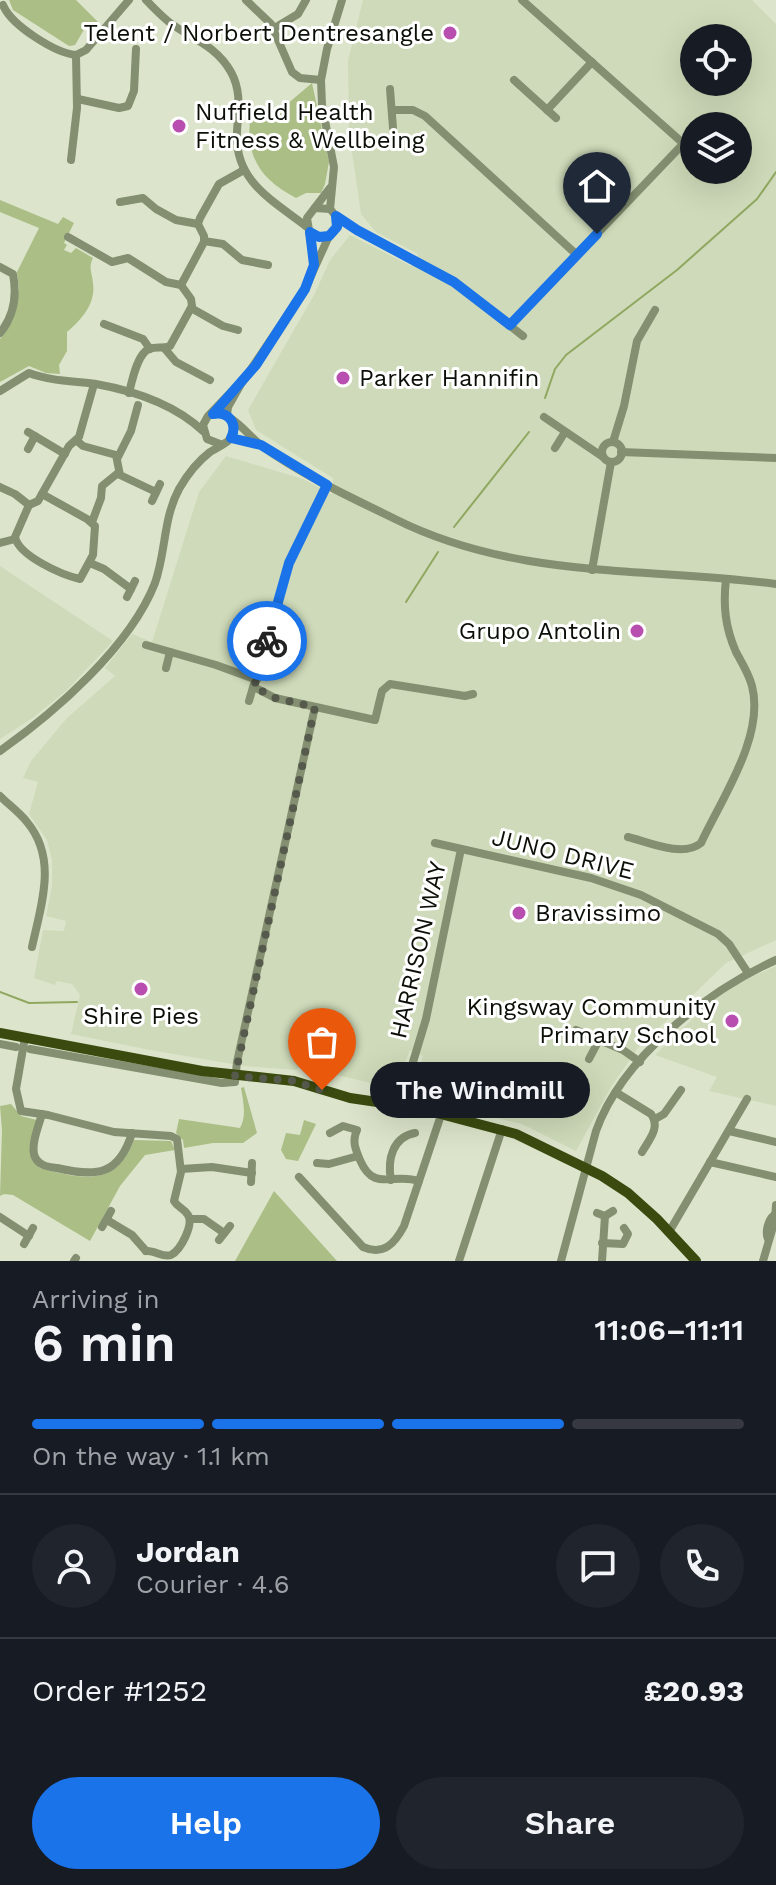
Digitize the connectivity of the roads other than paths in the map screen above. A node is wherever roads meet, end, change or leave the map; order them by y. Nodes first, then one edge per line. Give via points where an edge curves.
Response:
1 (129, 0) edge
2 (146, 0) edge
3 (246, 0) edge
4 (306, 0) edge
5 (342, 0) edge
6 (522, 0) edge
7 (534, 4) edge
8 (1, 9) edge
9 (11, 20) junction
10 (273, 29) junction
11 (136, 49) dead end
12 (76, 55) junction
13 (592, 62) junction
14 (321, 80) junction
15 (514, 80) dead end
16 (390, 89) dead end
17 (78, 99) junction
18 (392, 110) junction
19 (547, 110) junction
20 (556, 118) dead end
21 (393, 128) dead end
22 (680, 141) edge
23 (680, 147) edge
24 (71, 160) dead end
25 (244, 170) junction
26 (330, 187) junction
27 (284, 209) junction
28 (313, 209) junction
29 (130, 212) dead end
30 (333, 213) junction
31 (198, 224) junction
32 (308, 229) junction
33 (357, 230) junction
34 (332, 233) junction
35 (204, 241) junction
36 (69, 250) dead end
37 (577, 255) junction
38 (314, 265) junction
39 (0, 267) edge
40 (260, 275) dead end
41 (181, 285) junction
42 (191, 308) junction
43 (655, 310) dead end
44 (114, 316) dead end
45 (233, 317) dead end
46 (510, 325) junction
47 (0, 333) edge
48 (523, 336) dead end
49 (150, 349) junction
50 (165, 349) junction
51 (207, 367) dead end
52 (94, 384) junction
53 (241, 384) junction
54 (0, 391) edge
55 (129, 393) junction
56 (213, 414) junction
57 (147, 417) dead end
58 (544, 417) dead end
59 (230, 418) junction
60 (190, 419) junction
61 (205, 420) junction
62 (565, 432) junction
63 (205, 435) junction
64 (231, 438) junction
65 (76, 440) junction
66 (222, 444) junction
67 (608, 444) junction
68 (261, 445) junction
69 (588, 445) junction
70 (555, 448) dead end
71 (28, 449) dead end
72 (621, 452) junction
73 (65, 454) junction
74 (118, 457) junction
75 (776, 458) edge
76 (607, 459) junction
77 (200, 460) junction
78 (118, 473) junction
79 (327, 485) junction
80 (0, 487) edge
81 (156, 492) dead end
82 (42, 494) junction
83 (29, 505) junction
84 (92, 522) junction
85 (15, 539) junction
86 (0, 543) edge
87 (90, 563) junction
88 (592, 570) junction
89 (726, 579) junction
90 (776, 584) edge
91 (131, 589) dead end
92 (146, 645) dead end
93 (170, 652) junction
94 (166, 668) dead end
95 (255, 684) junction
96 (473, 694) dead end
97 (249, 701) dead end
98 (315, 707) junction
99 (0, 751) edge
100 (1, 797) edge
101 (628, 837) dead end
102 (435, 843) dead end
103 (461, 849) junction
104 (32, 947) dead end
105 (776, 960) edge
106 (748, 973) junction
107 (576, 1030) dead end
108 (0, 1033) edge
109 (25, 1037) junction
110 (599, 1040) junction
111 (0, 1044) edge
112 (16, 1047) dead end
113 (35, 1048) dead end
114 (83, 1053) junction
115 (589, 1059) dead end
116 (640, 1062) junction
117 (235, 1076) junction
118 (675, 1091) dead end
119 (617, 1093) junction
120 (747, 1099) dead end
121 (400, 1105) junction
122 (42, 1114) junction
123 (441, 1115) junction
124 (655, 1119) junction
125 (502, 1129) junction
126 (729, 1131) junction
127 (128, 1132) junction
128 (330, 1133) dead end
129 (415, 1133) dead end
130 (638, 1138) dead end
131 (776, 1142) edge
132 (358, 1156) junction
133 (710, 1162) junction
134 (317, 1163) dead end
135 (333, 1163) junction
136 (585, 1168) junction
137 (181, 1169) junction
138 (252, 1173) dead end
139 (336, 1174) dead end
140 (299, 1177) dead end
141 (776, 1177) edge
142 (391, 1180) junction
143 (419, 1181) junction
144 (776, 1205) edge
145 (605, 1213) dead end
146 (0, 1217) edge
147 (107, 1219) dead end
148 (190, 1219) junction
149 (669, 1232) junction
150 (224, 1233) dead end
151 (638, 1233) dead end
152 (29, 1236) dead end
153 (602, 1243) junction
154 (146, 1251) junction
155 (689, 1259) edge
156 (141, 1260) edge
157 (459, 1261) edge
158 (561, 1261) edge
159 (602, 1261) edge
160 (763, 1261) edge

1 - 12 street
2 - 25 street via 170,23 211,48 229,68 239,95 237,142
3 - 10 street
4 - 10 street via 298,14
5 - 14 street
6 - 7 street
7 - 13 street
8 - 9 street
8 - 9 street
9 - 12 street
10 - 14 street via 292,72
11 - 17 street via 128,106
12 - 17 street
13 - 19 street
13 - 22 street
14 - 26 street via 334,167
15 - 19 street
16 - 18 street
17 - 24 street
18 - 21 street
18 - 37 street via 425,116
19 - 20 street
23 - 37 street
25 - 27 street via 257,190
25 - 31 street via 219,184
26 - 28 street
26 - 30 street
27 - 28 street
27 - 32 street
28 - 30 street
28 - 32 street
29 - 31 street via 124,201 143,198 176,220
30 - 33 street
30 - 34 street
31 - 35 street
32 - 34 street via 319,237
32 - 38 street
33 - 34 street
33 - 46 street via 454,282
34 - 38 street
35 - 40 street via 223,244 242,260 264,264
35 - 41 street
36 - 41 street via 71,239 112,262 128,258
37 - 46 street
38 - 53 street via 302,295
39 - 47 street via 13,274 15,292
41 - 42 street
42 - 45 street via 234,329
42 - 50 street
43 - 67 street via 637,341 624,406
44 - 49 street via 108,325 143,339
46 - 48 street
49 - 50 street
49 - 55 street
50 - 51 street via 206,379
52 - 54 street via 41,378 20,380
52 - 55 street
52 - 65 street
53 - 56 street
53 - 59 street via 228,407
55 - 60 street
56 - 59 street
56 - 61 street
57 - 74 street via 137,409
58 - 62 street
59 - 64 street
59 - 68 street
60 - 61 street
60 - 63 street
61 - 63 street
62 - 69 street
62 - 70 street
63 - 66 street
63 - 77 street
64 - 66 street
64 - 68 street
65 - 73 street
65 - 74 street
66 - 77 street
67 - 69 street
67 - 72 street via 618,445
67 - 76 street
68 - 79 street
69 - 76 street
71 - 73 street via 31,434
72 - 75 street
72 - 76 street via 619,458
73 - 82 street
74 - 78 street
76 - 88 street
77 - 99 street via 175,497 155,582 128,631 84,682
78 - 81 street
78 - 84 street via 102,486
79 - 88 street via 455,544
79 - 95 street via 289,563
80 - 83 street
82 - 83 street
82 - 84 street
83 - 85 street
84 - 87 street via 96,531
85 - 86 street
85 - 87 street via 47,566 77,579
87 - 91 street
88 - 89 street
89 - 90 street
89 - 101 street via 726,622 754,696 746,749 696,847 679,849
92 - 93 street
93 - 94 street
93 - 95 street via 216,665
95 - 97 street
95 - 98 street via 275,698
96 - 98 street via 390,684 382,691 375,720
98 - 117 street
100 - 104 street via 32,828 44,856
102 - 103 street, JUNO DRIVE
103 - 106 street, JUNO DRIVE via 641,895 718,934
103 - 121 street, HARRISON WAY via 426,1019
105 - 106 street
106 - 116 street via 698,1006
107 - 110 street
108 - 109 main road
109 - 114 main road
109 - 122 street via 17,1098 24,1113
110 - 115 street
110 - 116 street
111 - 112 street
113 - 114 street
114 - 117 main road
116 - 119 street
117 - 121 main road via 298,1082 350,1098
118 - 124 street via 664,1114
119 - 124 street
119 - 136 street via 599,1122
120 - 126 street
121 - 123 main road
122 - 127 street
122 - 127 street via 34,1153 40,1163 54,1168 85,1174 103,1171 123,1157
123 - 125 main road
123 - 143 street
124 - 130 street via 645,1148
125 - 136 main road
125 - 157 street
126 - 131 street
126 - 133 street
127 - 137 street via 175,1137
128 - 132 street via 341,1126 361,1130 353,1142
129 - 142 street via 399,1133 389,1164
132 - 135 street
132 - 142 street via 372,1177
133 - 141 street
133 - 149 street
134 - 135 street
135 - 139 street
136 - 149 main road via 639,1201
136 - 158 street
137 - 138 street
137 - 148 street via 174,1201
140 - 143 street via 358,1243 374,1251 390,1246 401,1231
142 - 143 street
144 - 160 street
145 - 153 street
146 - 152 street
147 - 154 street
148 - 150 street via 206,1220
148 - 154 street via 172,1254
149 - 155 main road
151 - 153 street via 626,1231 620,1245
153 - 159 street
154 - 156 street

